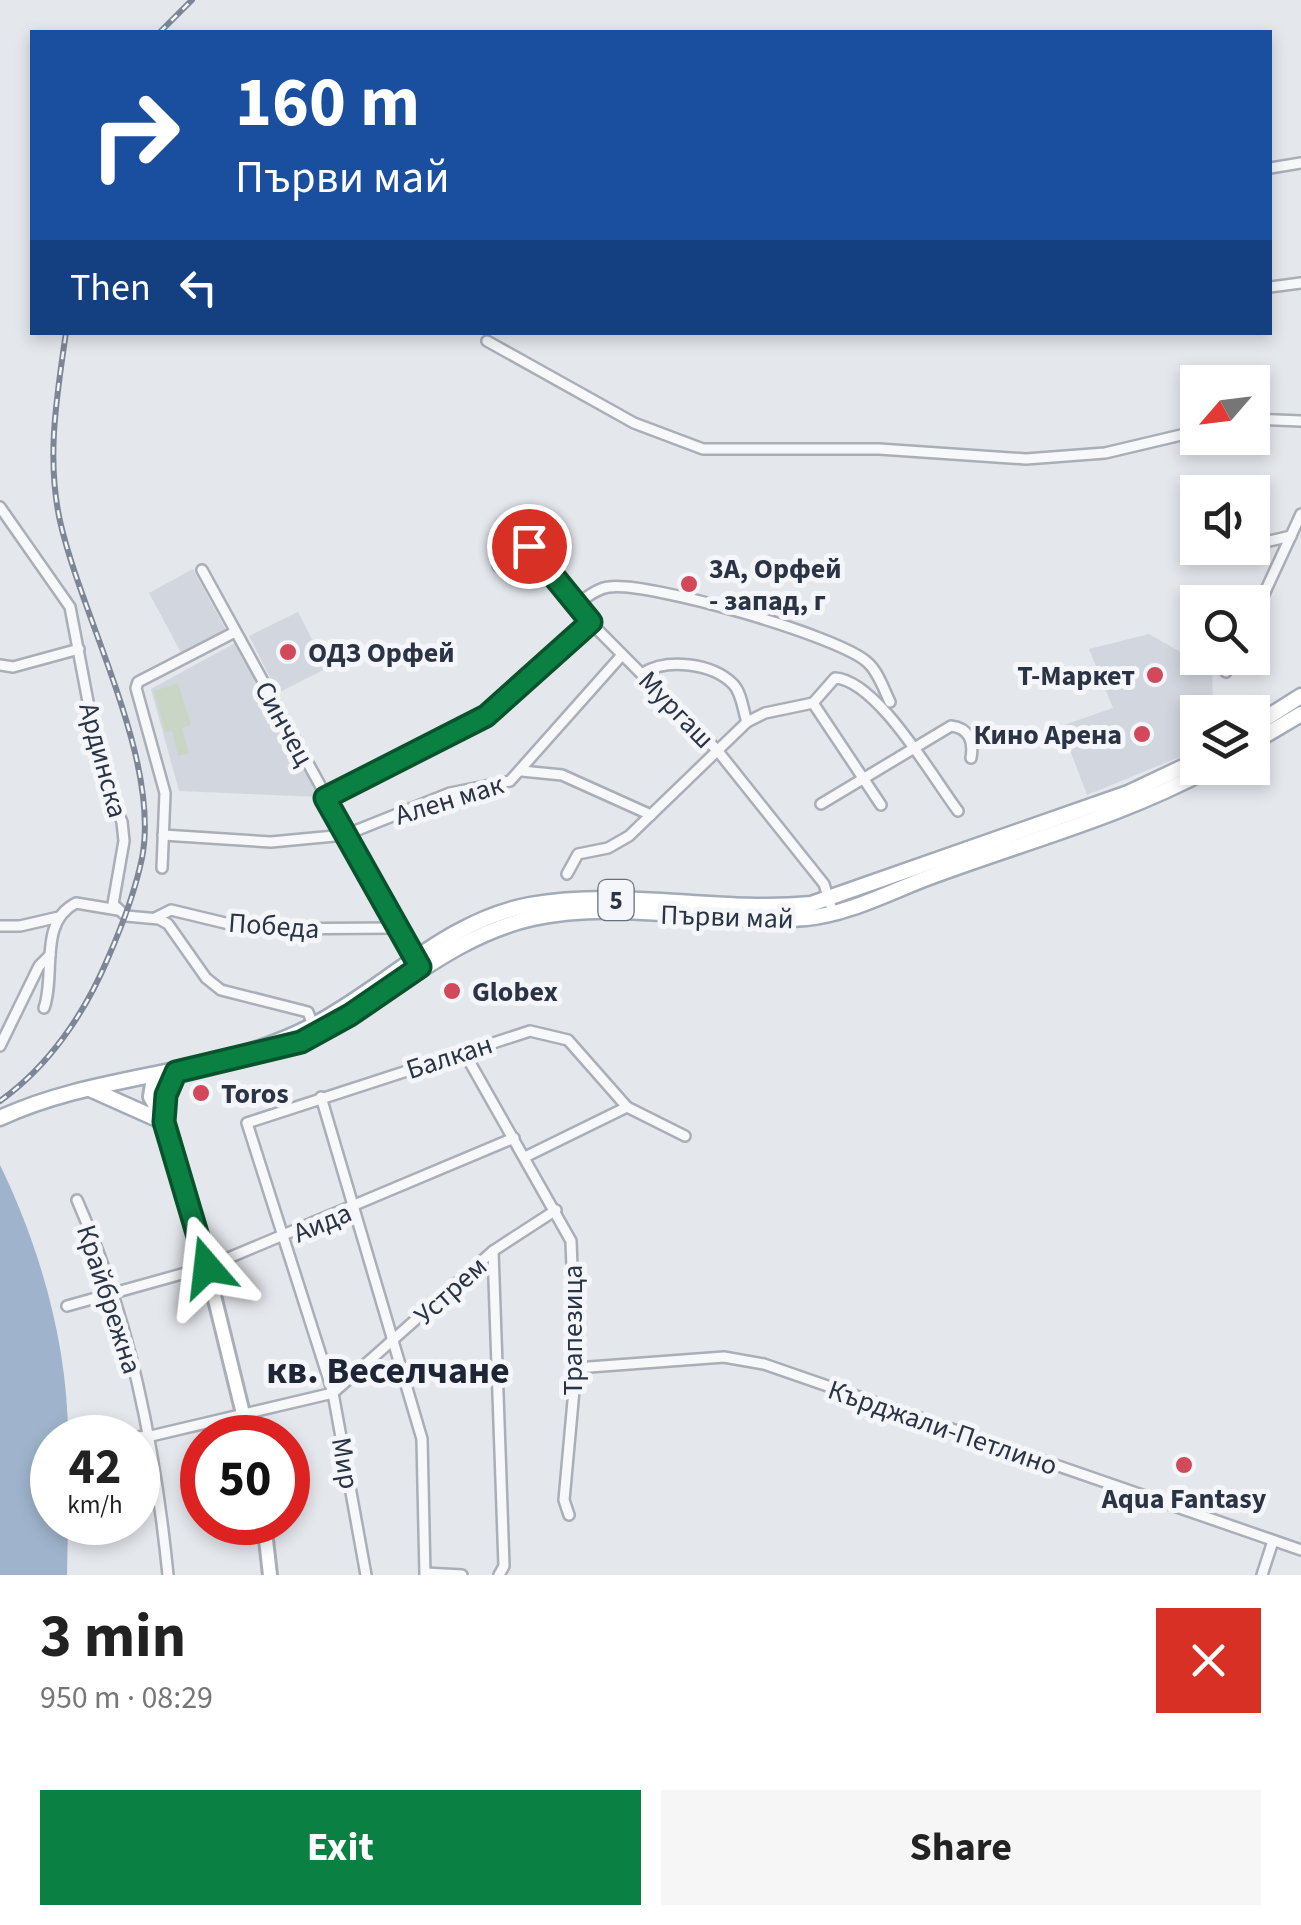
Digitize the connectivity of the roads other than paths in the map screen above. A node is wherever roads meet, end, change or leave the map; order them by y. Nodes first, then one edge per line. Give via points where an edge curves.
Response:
1 (1301, 163) edge
2 (1272, 168) edge
3 (1301, 284) edge
4 (1272, 287) edge
5 (487, 341) dead end
6 (1270, 420) edge
7 (1301, 421) edge
8 (1180, 435) edge
9 (0, 507) edge
10 (1301, 514) edge
11 (1291, 536) junction
12 (1270, 541) edge
13 (498, 566) dead end
14 (202, 570) dead end
15 (1268, 585) edge
16 (575, 605) junction
17 (591, 622) junction
18 (235, 632) junction
19 (79, 650) junction
20 (622, 655) junction
21 (0, 665) edge
22 (642, 673) junction
23 (1301, 696) edge
24 (890, 702) dead end
25 (813, 703) junction
26 (1301, 714) edge
27 (1270, 716) edge
28 (746, 722) junction
29 (1270, 733) edge
30 (913, 748) junction
31 (717, 750) junction
32 (971, 758) dead end
33 (1180, 768) edge
34 (522, 771) junction
35 (865, 778) junction
36 (1180, 782) edge
37 (325, 798) junction
38 (821, 804) dead end
39 (881, 805) dead end
40 (958, 811) dead end
41 (651, 816) junction
42 (164, 835) junction
43 (345, 836) junction
44 (162, 868) dead end
45 (567, 874) dead end
46 (832, 906) junction
47 (118, 910) junction
48 (59, 917) junction
49 (155, 918) junction
50 (0, 926) edge
51 (396, 928) junction
52 (50, 956) junction
53 (417, 962) junction
54 (44, 1008) dead end
55 (313, 1025) junction
56 (0, 1046) edge
57 (250, 1052) junction
58 (464, 1052) junction
59 (176, 1072) junction
60 (152, 1078) junction
61 (89, 1088) junction
62 (321, 1097) junction
63 (164, 1102) junction
64 (626, 1108) junction
65 (0, 1118) edge
66 (164, 1122) junction
67 (247, 1124) joint
68 (685, 1136) dead end
69 (514, 1138) junction
70 (525, 1157) junction
71 (77, 1200) dead end
72 (355, 1208) junction
73 (556, 1210) junction
74 (282, 1238) junction
75 (493, 1251) junction
76 (207, 1267) junction
77 (113, 1292) junction
78 (67, 1306) dead end
79 (396, 1339) junction
80 (576, 1368) junction
81 (333, 1394) junction
82 (145, 1415) edge
83 (244, 1415) edge
84 (248, 1415) edge
85 (160, 1510) edge
86 (569, 1515) dead end
87 (1273, 1541) junction
88 (267, 1545) edge
89 (1301, 1550) edge
90 (426, 1574) edge
91 (168, 1575) edge
92 (270, 1575) edge
93 (366, 1575) edge
94 (462, 1575) edge
95 (499, 1575) edge
96 (1262, 1575) edge

1 - 2 street
3 - 4 street
5 - 8 street via 634,423 703,449 879,448 1026,459 1106,453
6 - 7 street
9 - 19 street, Ардинска via 65,595
10 - 11 street
11 - 12 street
11 - 15 street
13 - 16 street, Мургаш via 529,546
14 - 18 street, Синчец
16 - 17 street, Мургаш
16 - 24 street via 604,587 621,586 696,598 865,660
17 - 20 street, Мургаш
17 - 37 street via 486,716
18 - 37 street, Синчец
18 - 42 street via 138,682 165,793
19 - 21 street
19 - 47 street, Ардинска via 101,770 122,822 112,897
20 - 22 street, Мургаш
20 - 34 street, Ален мак
22 - 28 street via 677,664 719,676 736,688
22 - 31 street, Мургаш
23 - 27 main road
25 - 28 street
25 - 30 street via 828,682 846,679
25 - 35 street
26 - 29 main road
28 - 31 street
30 - 32 street via 943,729 960,727 971,738
30 - 35 street
30 - 40 street
31 - 41 street
31 - 46 street, Мургаш via 824,884
33 - 46 main road, Първи май / 5
34 - 41 street via 562,775
34 - 43 street, Ален мак via 510,781 450,793
35 - 38 street
35 - 39 street
36 - 46 main road, Първи май / 5
37 - 43 street, Синчец
41 - 45 street via 620,844 578,854
42 - 43 street, Ален мак via 271,842
42 - 44 street
43 - 51 street, Синчец
46 - 53 main road, Първи май / 5 via 548,902 486,917
47 - 48 street via 76,903
47 - 49 street
48 - 50 street
48 - 52 street
49 - 51 street, Победа via 172,910 250,929
49 - 55 street via 168,924 221,990 308,1012
51 - 53 street, Синчец
52 - 54 street
52 - 56 street
53 - 55 main road, Първи май / 5
53 - 57 main road, Първи май / 5 via 322,1031 272,1051
55 - 57 main road, Първи май / 5
57 - 59 main road, Първи май / 5
58 - 62 street, Балкан
58 - 64 street, Балкан via 530,1031 562,1038
58 - 69 street, Трапезица
59 - 60 main road, Първи май / 5
59 - 63 main road
60 - 61 main road, Първи май / 5
60 - 63 main road
60 - 66 main road via 150,1098
61 - 65 main road, Първи май / 5
61 - 66 main road
62 - 67 street, Балкан
62 - 72 street
63 - 66 main road
64 - 68 street
64 - 70 street
66 - 76 main road
67 - 74 street, Мир
69 - 70 street, Трапезица
69 - 72 street, Аида
70 - 73 street, Трапезица
71 - 77 street, Крайбрежна
72 - 74 street, Аида
72 - 79 street
73 - 75 street, Устрем
73 - 80 street, Трапезица via 574,1261
74 - 76 street, Аида
74 - 81 street, Мир
75 - 79 street, Устрем
75 - 95 street via 504,1566
76 - 77 street, Аида
76 - 83 main road
77 - 78 street, Аида
77 - 82 street, Крайбрежна
79 - 81 street, Устрем
79 - 90 street via 422,1439
80 - 86 street, Трапезица via 564,1500
80 - 87 street, Кърджали-Петлино via 724,1358 764,1364
81 - 84 street, Устрем
81 - 93 street, Мир
85 - 91 street, Крайбрежна
87 - 89 street, Кърджали-Петлино
87 - 96 street
88 - 92 main road
90 - 94 street

